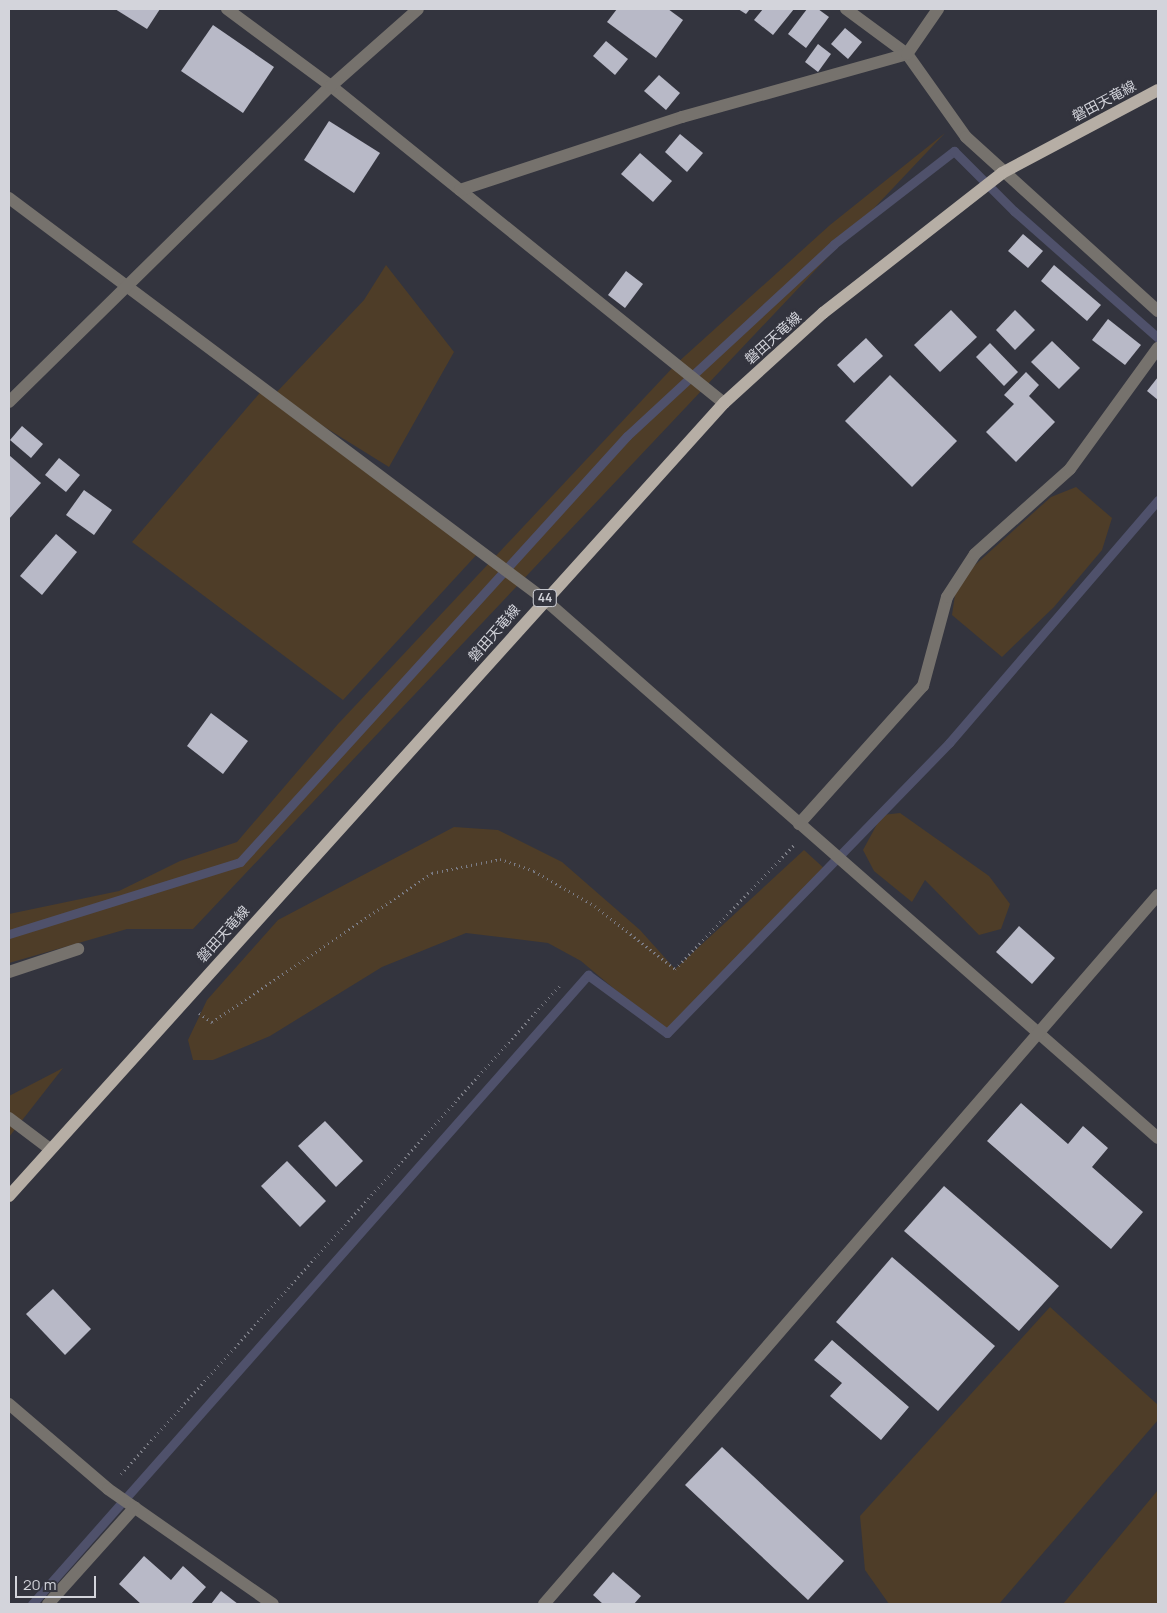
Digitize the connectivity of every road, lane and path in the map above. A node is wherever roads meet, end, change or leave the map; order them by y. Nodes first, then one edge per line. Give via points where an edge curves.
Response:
1 (227, 9) edge
2 (418, 9) edge
3 (846, 9) edge
4 (938, 9) edge
5 (908, 54) junction
6 (331, 86) junction
7 (1158, 90) edge
8 (1002, 173) junction
9 (460, 190) junction
10 (9, 198) edge
11 (128, 286) junction
12 (1158, 312) edge
13 (1158, 348) edge
14 (9, 402) edge
15 (724, 403) junction
16 (544, 599) junction
17 (803, 827) junction
18 (1158, 895) edge
19 (78, 949) dead end
20 (9, 972) edge
21 (560, 985) dead end
22 (182, 1002) junction
23 (1038, 1032) junction
24 (9, 1118) edge
25 (1158, 1138) edge
26 (50, 1149) junction
27 (9, 1196) edge
28 (9, 1404) edge
29 (108, 1489) junction
30 (135, 1507) junction
31 (48, 1604) edge
32 (274, 1604) edge
33 (544, 1604) edge

1 - 6 street
2 - 6 street
3 - 5 street
4 - 5 street
5 - 8 street via 966,138
5 - 9 street via 682,117
6 - 9 street
6 - 11 street
7 - 8 main road, 磐田天竜線 / 44
8 - 12 street
8 - 15 main road, 磐田天竜線 / 44 via 830,306
9 - 15 street
10 - 11 street
11 - 14 street
11 - 16 street
13 - 17 street via 1070,469 975,554 947,597 923,686
15 - 16 main road, 磐田天竜線 / 44
16 - 17 street
16 - 22 main road, 磐田天竜線 / 44
17 - 22 path via 675,969 595,906 534,870 500,859 432,873 212,1022
17 - 23 street
18 - 23 street
19 - 20 street
21 - 29 path
22 - 26 main road, 磐田天竜線 / 44
23 - 25 street
23 - 33 street
24 - 26 street
26 - 27 main road, 磐田天竜線 / 44
28 - 29 street
29 - 30 street
30 - 31 street
30 - 32 street

